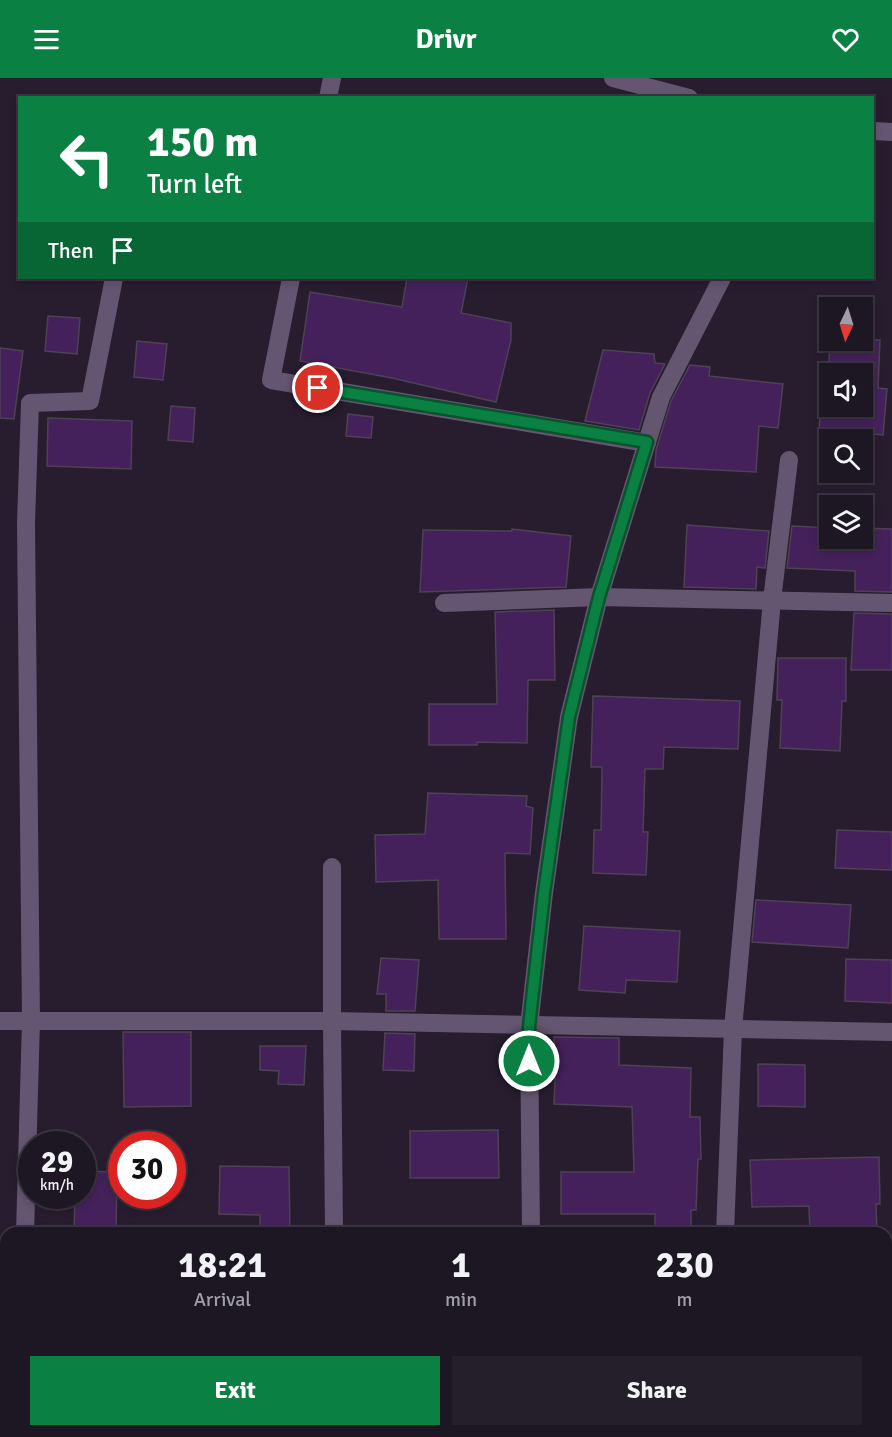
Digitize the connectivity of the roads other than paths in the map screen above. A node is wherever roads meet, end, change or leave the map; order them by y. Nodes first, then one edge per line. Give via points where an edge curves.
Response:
1 (332, 78) edge
2 (625, 79) edge
3 (328, 96) edge
4 (682, 96) edge
5 (874, 131) edge
6 (892, 132) edge
7 (114, 279) edge
8 (291, 279) edge
9 (721, 279) edge
10 (647, 442) junction
11 (789, 460) dead end
12 (599, 597) junction
13 (772, 600) junction
14 (444, 603) dead end
15 (892, 603) edge
16 (332, 867) dead end
17 (0, 1021) edge
18 (31, 1021) junction
19 (332, 1021) junction
20 (529, 1026) junction
21 (733, 1029) junction
22 (892, 1032) edge
23 (26, 1227) edge
24 (334, 1227) edge
25 (531, 1227) edge
26 (725, 1227) edge

1 - 3 street
2 - 4 street
5 - 6 street
7 - 18 street via 90,401 30,403 26,534
8 - 10 street via 271,380
9 - 10 street via 661,397
10 - 12 street
11 - 13 street
12 - 13 street
12 - 14 street
12 - 20 street via 569,717
13 - 15 street
13 - 21 street
16 - 19 street
17 - 18 street
18 - 19 street
18 - 23 street
19 - 20 street
19 - 24 street
20 - 21 street
20 - 25 street
21 - 22 street
21 - 26 street

